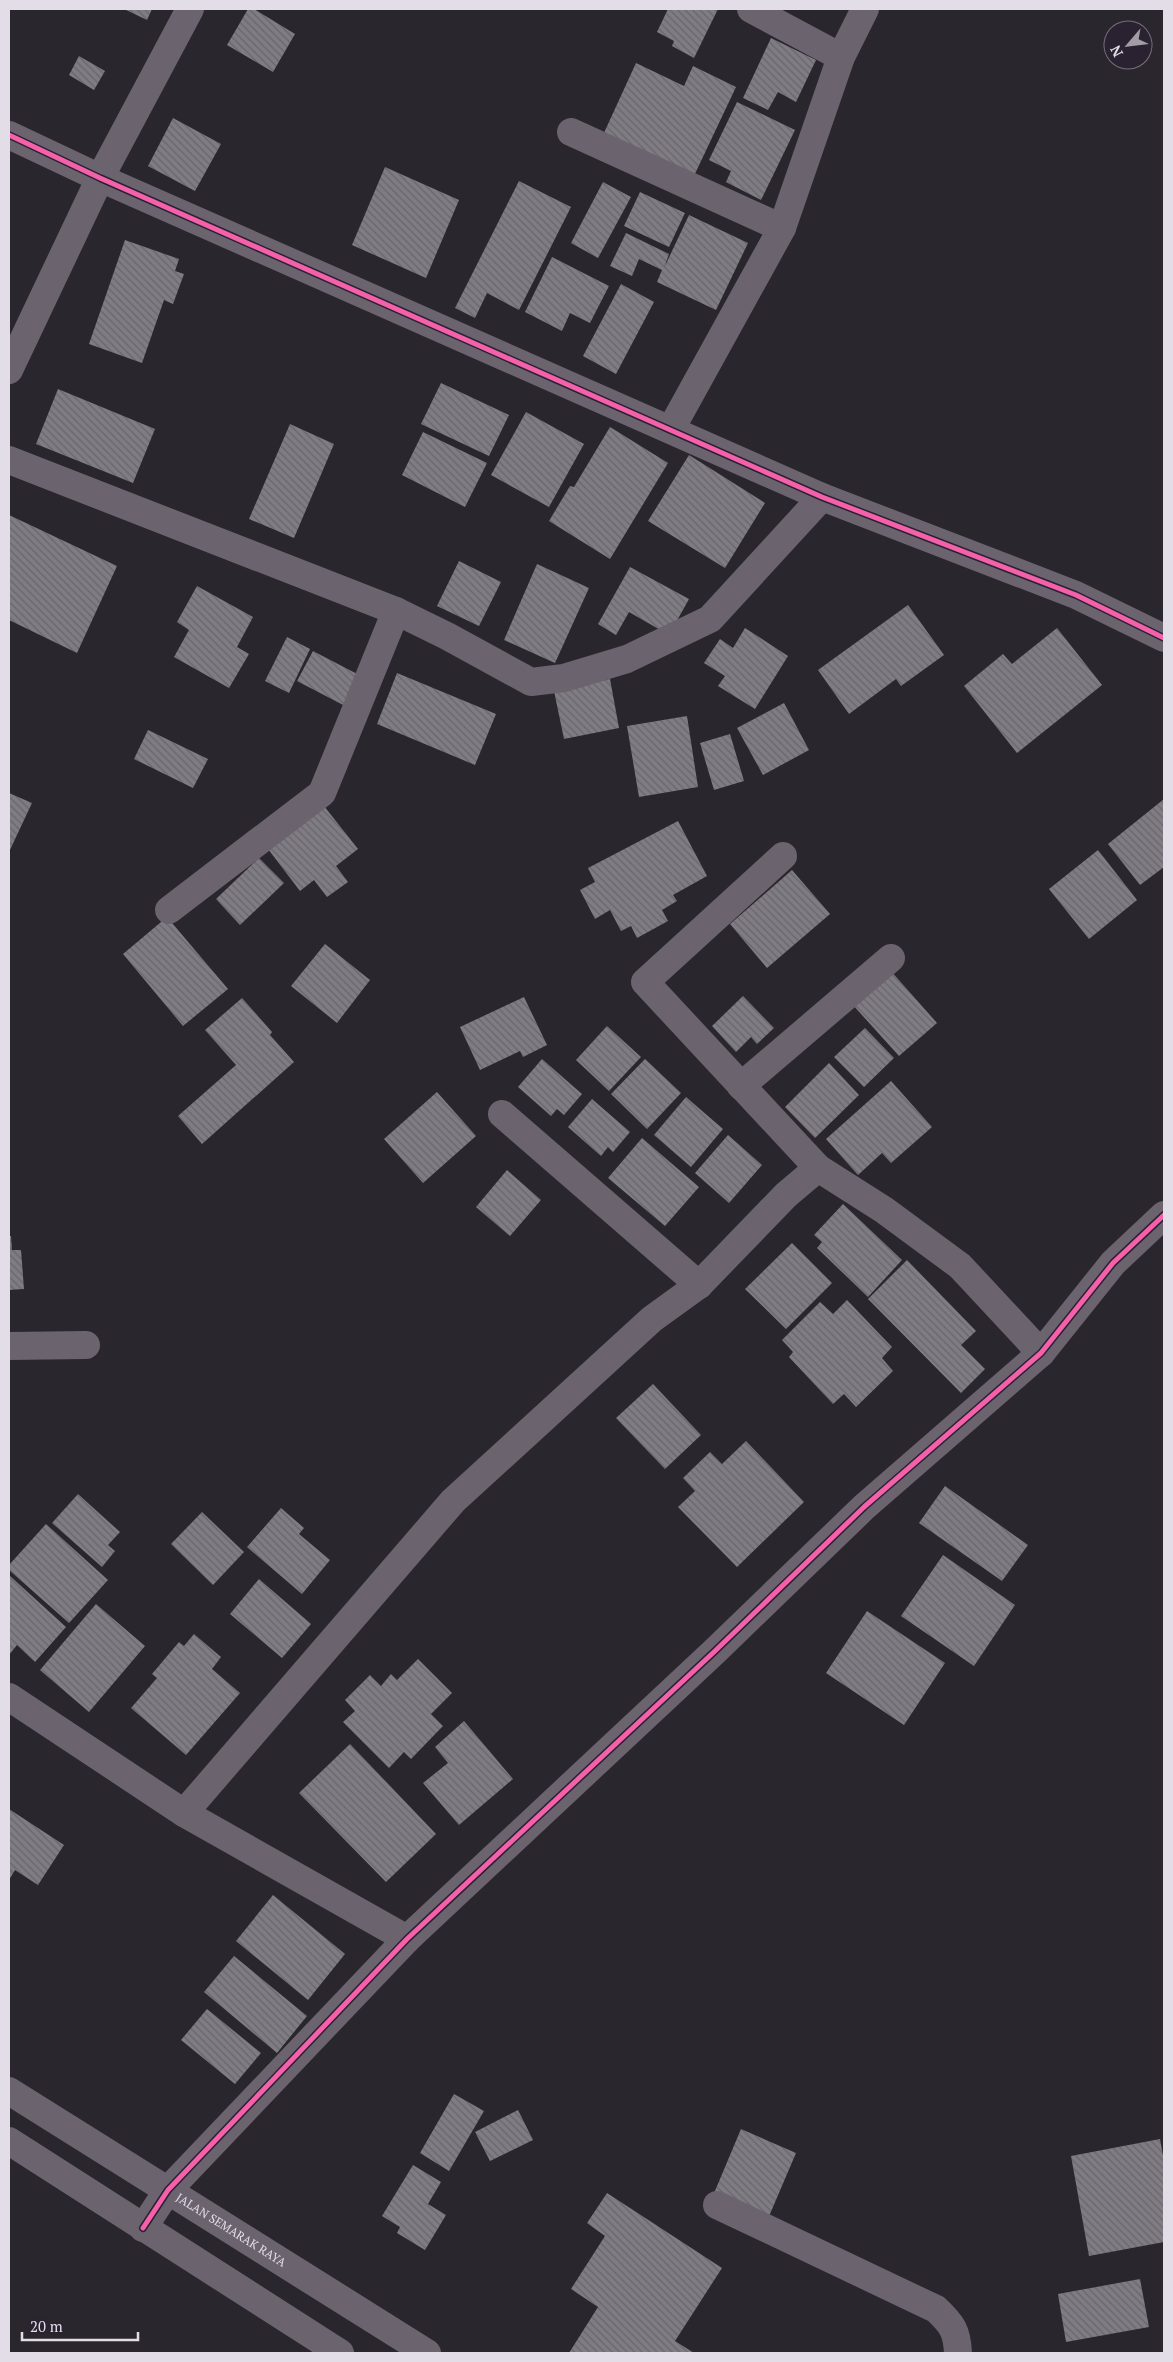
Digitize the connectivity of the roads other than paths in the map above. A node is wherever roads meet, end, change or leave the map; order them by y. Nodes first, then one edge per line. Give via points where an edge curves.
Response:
1 (190, 9) edge
2 (751, 9) edge
3 (865, 9) edge
4 (841, 57) junction
5 (571, 132) dead end
6 (9, 135) edge
7 (100, 178) junction
8 (782, 228) junction
9 (9, 370) edge
10 (671, 429) junction
11 (9, 460) edge
12 (822, 497) junction
13 (396, 611) junction
14 (1164, 638) edge
15 (783, 856) dead end
16 (169, 910) dead end
17 (891, 958) dead end
18 (741, 1086) junction
19 (502, 1114) dead end
20 (818, 1168) junction
21 (1164, 1215) edge
22 (699, 1285) junction
23 (86, 1345) dead end
24 (9, 1346) edge
25 (1041, 1353) junction
26 (9, 1697) edge
27 (184, 1813) junction
28 (407, 1938) junction
29 (9, 2091) edge
30 (9, 2141) edge
31 (168, 2190) junction
32 (717, 2205) dead end
33 (143, 2228) junction
34 (340, 2353) edge
35 (427, 2353) edge
36 (958, 2353) edge

1 - 7 street
2 - 4 street
3 - 4 street
4 - 8 street
5 - 8 street
6 - 7 street
7 - 9 street
7 - 10 street
8 - 10 street
10 - 12 street
11 - 13 street
12 - 13 street via 710,619 627,660 564,678 531,682
12 - 14 street via 1076,594
13 - 16 street via 322,793
15 - 18 street via 645,982
17 - 18 street
18 - 20 street
19 - 22 street
20 - 22 street via 786,1195
20 - 25 street via 884,1210 960,1266
21 - 25 street via 1113,1262
22 - 27 street via 652,1319 453,1501
23 - 24 street
25 - 28 street via 864,1507
26 - 27 street
27 - 28 street
28 - 31 street
29 - 31 street, JALAN SEMARAK RAYA
30 - 33 street
31 - 33 street
31 - 35 street, JALAN SEMARAK RAYA
32 - 36 street via 936,2309 948,2320 957,2336
33 - 34 street

